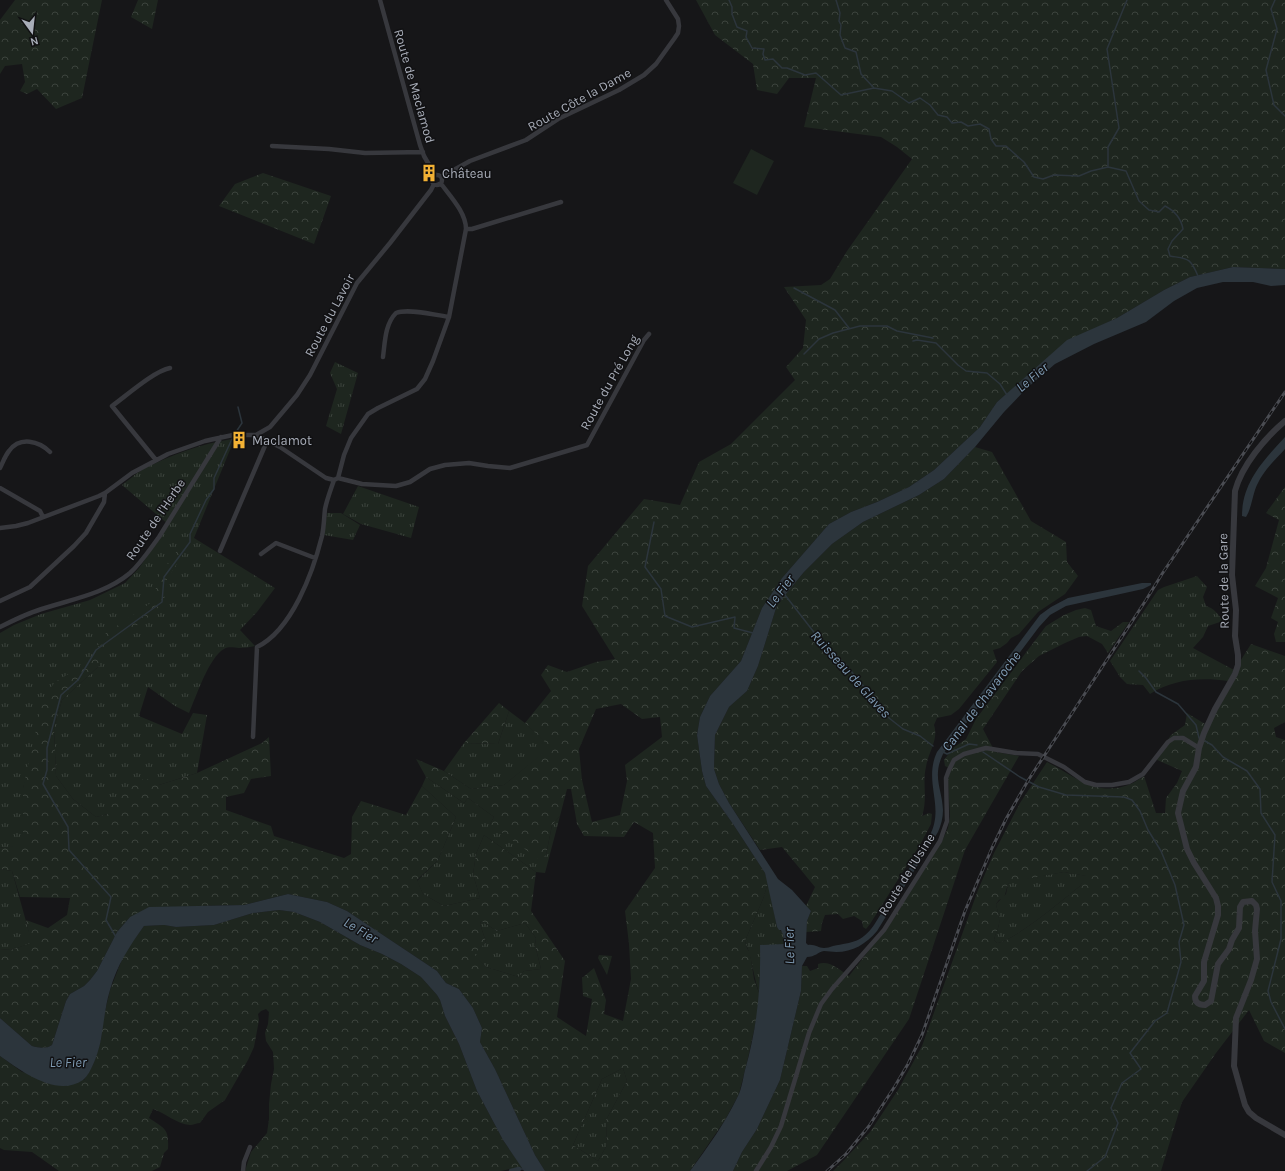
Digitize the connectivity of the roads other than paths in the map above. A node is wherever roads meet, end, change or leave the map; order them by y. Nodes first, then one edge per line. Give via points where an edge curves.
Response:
1 (380, 0) edge
2 (666, 0) edge
3 (272, 146) dead end
4 (423, 152) junction
5 (435, 175) junction
6 (441, 177) junction
7 (436, 184) junction
8 (561, 202) dead end
9 (466, 229) junction
10 (448, 317) junction
11 (650, 334) dead end
12 (383, 357) dead end
13 (170, 368) dead end
14 (1285, 421) edge
15 (256, 435) junction
16 (221, 437) junction
17 (267, 440) junction
18 (50, 452) dead end
19 (156, 460) junction
20 (0, 468) edge
21 (336, 479) junction
22 (0, 488) edge
23 (106, 493) junction
24 (43, 517) junction
25 (0, 528) edge
26 (220, 551) dead end
27 (261, 554) dead end
28 (315, 558) junction
29 (0, 601) edge
30 (0, 628) edge
31 (253, 737) dead end
32 (1200, 748) junction
33 (1285, 1135) edge
34 (250, 1147) dead end
35 (243, 1171) edge
36 (756, 1171) edge

1 - 4 street, Route de Maclamod
2 - 6 street, Route Côte la Dame via 678,19 678,33 656,64 644,75 558,119 526,140 470,161
3 - 4 street via 365,153
4 - 5 street, Route de Maclamod
5 - 6 street
5 - 7 street via 432,179
6 - 7 street via 442,181
7 - 9 street via 442,186 461,212
7 - 15 street, Route du Lavoir via 356,282 310,375 297,395 270,426
8 - 9 street
9 - 10 street
10 - 12 street via 429,313 396,313 386,332
10 - 21 street via 433,362 420,386 368,414 351,438
11 - 21 street, Route du Pré Long via 644,340 587,445 510,468 469,463 445,465 430,469 410,482 396,486
13 - 19 street via 151,377 112,406
14 - 32 street, Route de la Gare via 1246,466 1237,482 1232,575 1238,665 1204,733
15 - 16 street
15 - 17 street, Route du Pré Long
16 - 19 street via 199,442
16 - 30 street, Route de l'Herbe via 159,537 129,573 118,582 95,593 36,611
17 - 21 street, Route du Pré Long via 326,478
17 - 26 street
18 - 20 street via 35,442 22,442 9,450
19 - 23 street via 132,473
21 - 28 street via 326,508 322,536
22 - 24 street via 40,511
23 - 24 street
23 - 29 street via 104,502 86,533 74,546 30,587
24 - 25 street via 16,526
27 - 28 street via 276,542
28 - 31 street via 300,597 285,623 258,647
32 - 33 street, Route de la Gare via 1196,767 1181,795 1178,813 1194,863 1216,898 1218,906 1218,915 1204,962 1204,981 1195,996 1196,1002 1206,1005 1211,1001 1217,966 1239,928 1240,907 1243,902 1252,901 1257,909 1257,955 1236,1018 1235,1070 1249,1112
32 - 36 street, Route de l'Usine via 1183,738 1174,738 1143,774 1130,782 1112,786 1085,782 1064,767 1038,754 986,748 964,754 954,760 946,778 947,816 942,837 884,930 821,1004 809,1033 781,1126
34 - 35 street

